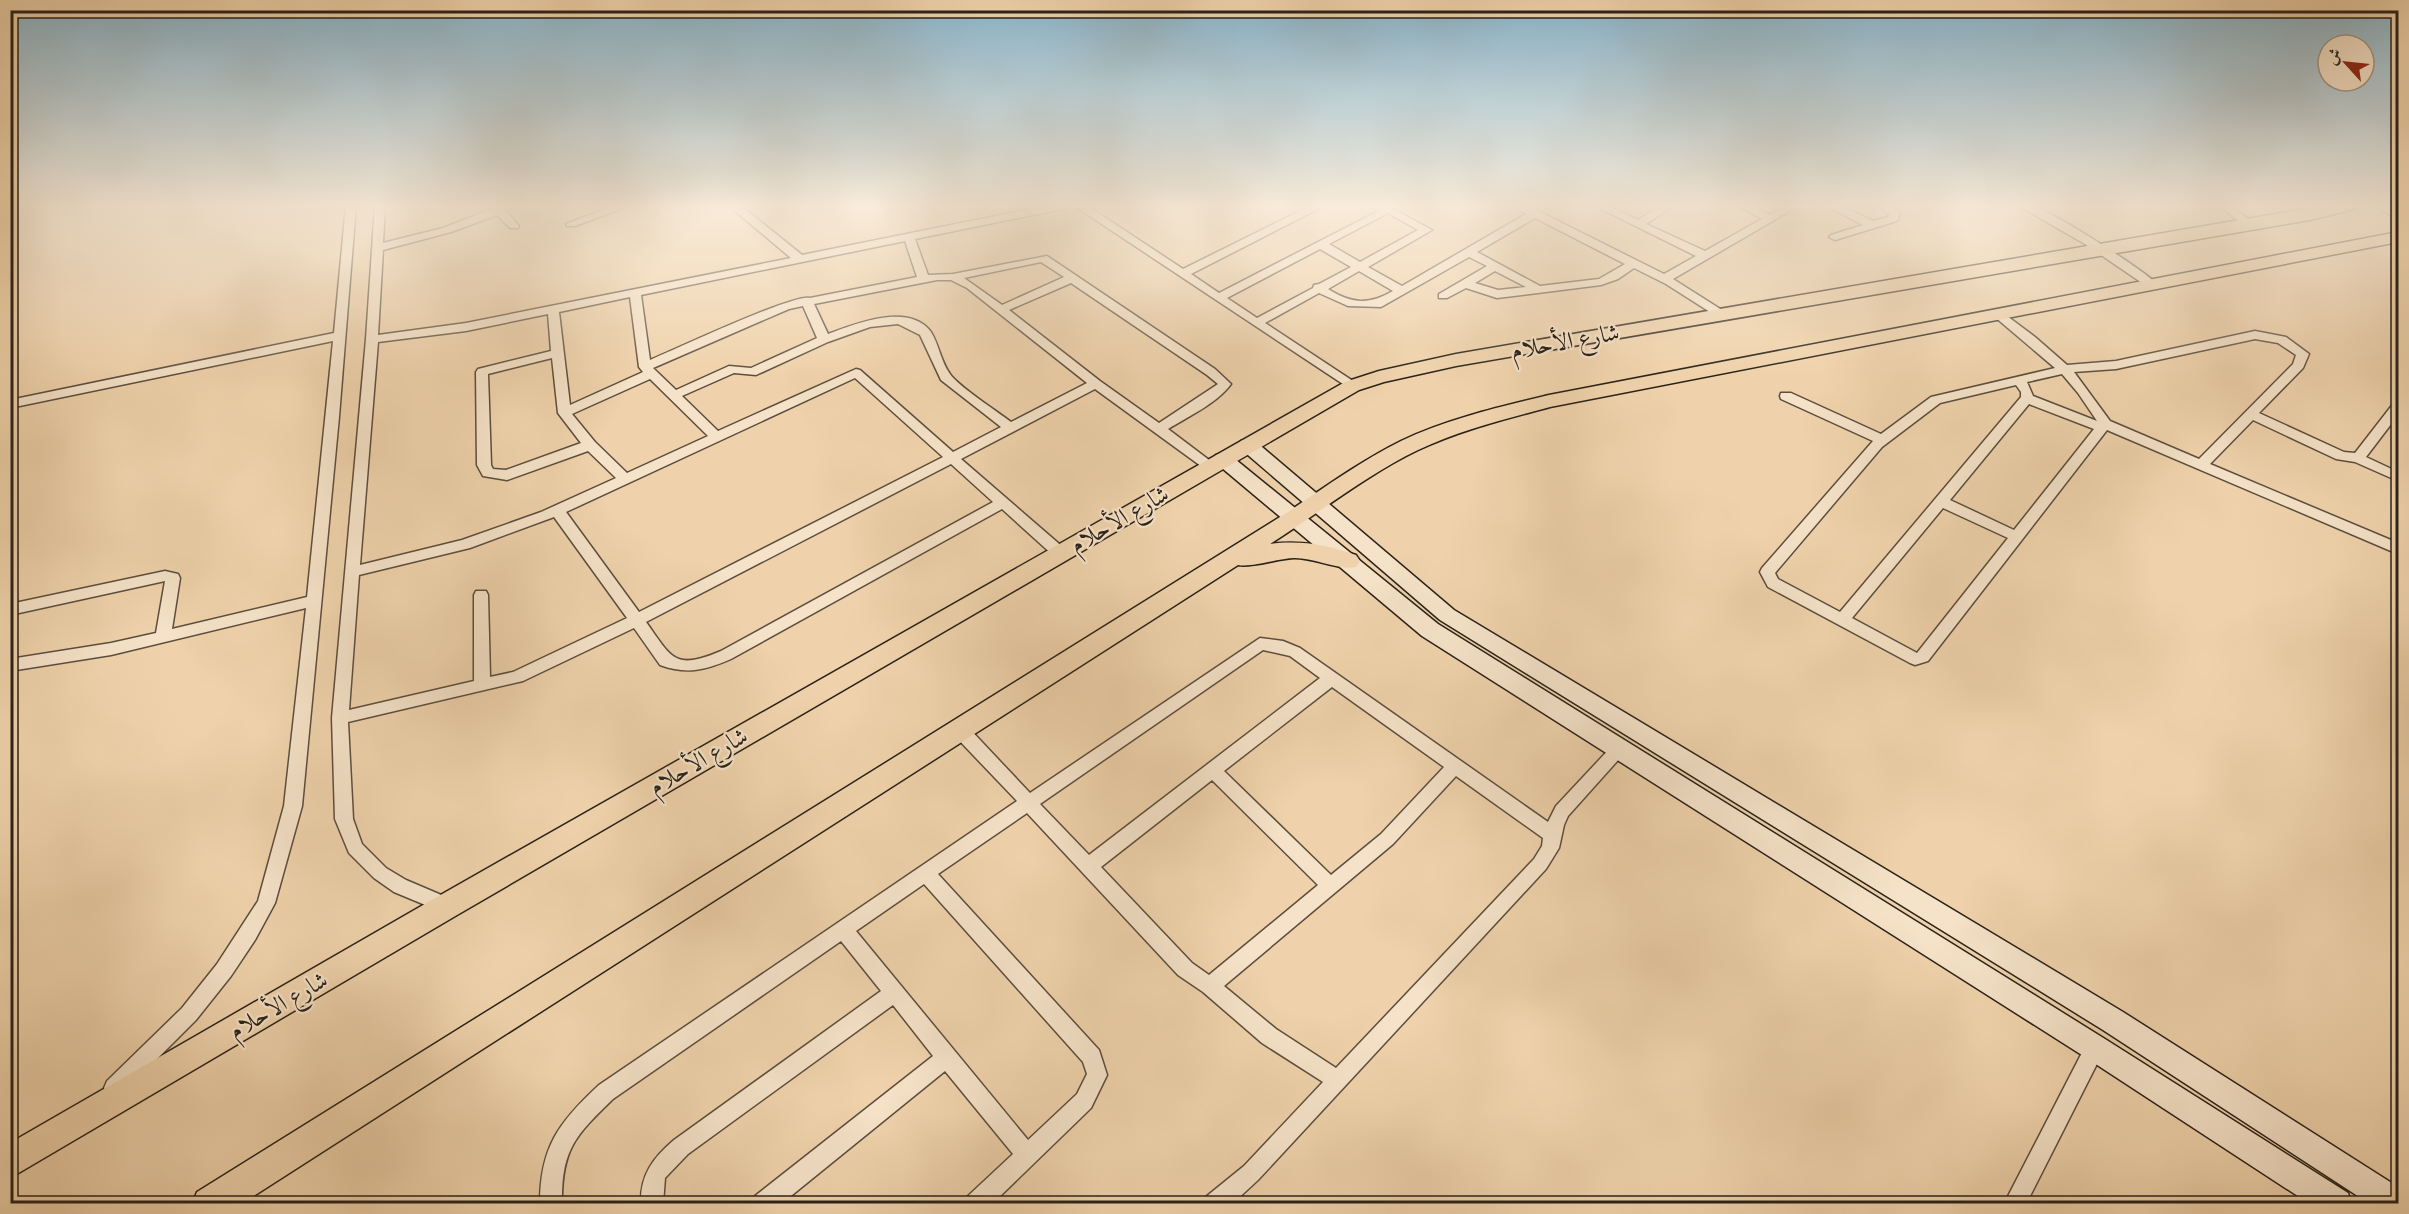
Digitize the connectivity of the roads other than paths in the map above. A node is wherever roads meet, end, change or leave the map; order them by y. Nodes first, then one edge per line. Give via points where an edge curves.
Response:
1 (346, 262) edge
2 (376, 262) edge
3 (786, 262) edge
4 (917, 262) edge
5 (1026, 262) edge
6 (1048, 262) edge
7 (1163, 262) edge
8 (1206, 262) edge
9 (1287, 262) edge
10 (1350, 262) edge
11 (1366, 262) edge
12 (1452, 262) edge
13 (1487, 262) edge
14 (1628, 262) edge
15 (1695, 262) edge
16 (2033, 262) edge
17 (2118, 262) edge
18 (2272, 262) edge
19 (1633, 264) junction
20 (1358, 266) junction
21 (1496, 266) junction
22 (1182, 274) junction
23 (953, 277) junction
24 (1072, 278) junction
25 (923, 279) junction
26 (1664, 279) junction
27 (1467, 284) junction
28 (2152, 285) junction
29 (1318, 287) junction
30 (1538, 289) junction
31 (635, 291) junction
32 (1402, 291) junction
33 (1443, 296) dead end
34 (1218, 298) junction
35 (806, 300) junction
36 (553, 308) junction
37 (1002, 309) junction
38 (1999, 314) junction
39 (1721, 315) junction
40 (1257, 323) junction
41 (339, 336) junction
42 (372, 339) junction
43 (824, 339) junction
44 (559, 352) junction
45 (2067, 369) junction
46 (649, 370) junction
47 (2019, 380) junction
48 (1096, 384) junction
49 (1352, 386) junction
50 (674, 395) junction
51 (1786, 396) dead end
52 (2026, 398) junction
53 (10, 404) edge
54 (2398, 407) edge
55 (564, 413) junction
56 (2251, 414) junction
57 (2104, 426) junction
58 (1010, 428) junction
59 (1160, 428) junction
60 (717, 437) junction
61 (1882, 440) junction
62 (590, 445) junction
63 (1248, 445) junction
64 (2358, 458) junction
65 (950, 459) junction
66 (1217, 463) junction
67 (2201, 465) junction
68 (2398, 477) edge
69 (624, 478) junction
70 (1941, 501) junction
71 (1002, 502) junction
72 (557, 510) junction
73 (1306, 510) junction
74 (2017, 537) junction
75 (2398, 549) edge
76 (1060, 553) junction
77 (1348, 561) junction
78 (1219, 565) junction
79 (352, 572) junction
80 (481, 595) dead end
81 (314, 601) junction
82 (10, 610) edge
83 (637, 620) junction
84 (1842, 620) junction
85 (163, 636) junction
86 (10, 665) edge
87 (1332, 678) junction
88 (1533, 681) junction
89 (482, 685) junction
90 (340, 718) junction
91 (959, 729) junction
92 (1620, 749) junction
93 (1455, 766) junction
94 (1213, 770) junction
95 (1029, 803) junction
96 (1553, 836) junction
97 (1089, 866) junction
98 (926, 873) junction
99 (1331, 886) junction
100 (447, 906) junction
101 (843, 930) junction
102 (1210, 986) junction
103 (894, 993) junction
104 (2113, 1021) junction
105 (2095, 1048) junction
106 (947, 1057) junction
107 (1337, 1080) junction
108 (76, 1124) junction
109 (1027, 1155) junction
110 (10, 1162) edge
111 (209, 1203) edge
112 (551, 1203) edge
113 (652, 1203) edge
114 (763, 1203) edge
115 (976, 1203) edge
116 (1215, 1203) edge
117 (2014, 1203) edge
118 (2337, 1203) edge
119 (2398, 1203) edge

1 - 41 street
2 - 42 street
3 - 31 street
4 - 25 street
5 - 23 street
6 - 24 street
7 - 22 street
8 - 22 street
9 - 34 street
10 - 20 street
11 - 20 street
12 - 32 street
13 - 21 street
14 - 19 street
15 - 26 street
16 - 39 main road, شارع الأحلام
17 - 28 street
18 - 28 main road
19 - 26 street
19 - 30 street via 1601,282
20 - 29 street
20 - 32 street
21 - 27 street
21 - 30 street
22 - 34 street
23 - 25 street
23 - 37 street
24 - 37 street
24 - 59 street via 1225,384
25 - 35 street
26 - 39 street
27 - 30 street via 1497,294
27 - 33 street
28 - 38 main road
29 - 32 street via 1332,297 1362,306 1381,303
29 - 40 street
31 - 36 street
31 - 46 street
34 - 40 street
35 - 43 street
35 - 46 street
36 - 42 street via 466,327
36 - 44 street
37 - 48 street
38 - 45 street
38 - 73 main road via 1550,401 1460,426 1361,472
39 - 49 main road, شارع الأحلام via 1456,360
40 - 49 street
41 - 53 street
41 - 81 street
42 - 79 street
43 - 50 street via 752,372 733,369
43 - 58 street via 868,324 906,321 926,333 945,377
44 - 55 street
44 - 62 street via 482,372 484,465 488,472 507,475
45 - 47 street
45 - 56 street via 2116,365 2255,335 2282,340 2304,358
45 - 57 street via 2094,404
46 - 50 street
46 - 55 street
47 - 52 street via 2027,392
47 - 61 street via 1936,400
48 - 58 street
48 - 59 street
49 - 63 main road, شارع الأحلام
50 - 60 street
51 - 61 street
52 - 57 street
52 - 70 street
54 - 64 street
55 - 62 street
56 - 64 street via 2341,456
56 - 67 street
57 - 67 street
57 - 74 street
58 - 65 street
59 - 66 street
60 - 65 street via 856,374
60 - 69 street
61 - 84 street via 1767,572 1773,583
62 - 69 street
63 - 66 main road, شارع الأحلام
63 - 73 main road
64 - 68 street
65 - 71 street
65 - 83 street
66 - 73 main road
66 - 76 main road, شارع الأحلام
67 - 75 street
69 - 72 street
70 - 74 street
70 - 84 street
71 - 76 street
71 - 83 street via 711,662 691,667 666,661
72 - 79 street via 465,544
72 - 83 street
73 - 77 main road
73 - 78 main road
73 - 88 main road
74 - 84 street via 1923,657 1915,659
76 - 100 main road, شارع الأحلام
77 - 78 main road via 1318,551 1288,549
77 - 88 main road via 1430,630
78 - 91 main road
79 - 90 street
80 - 89 street
81 - 85 street
81 - 108 street via 293,806 266,903 224,970 189,1014
82 - 85 street via 165,576 172,578
83 - 89 street via 517,677
85 - 86 street via 111,649
87 - 93 street
87 - 94 street
87 - 95 street via 1295,652 1260,644
88 - 92 main road
88 - 104 main road
89 - 90 street
90 - 100 street via 344,819 355,848 400,886
91 - 95 street
91 - 111 main road
92 - 96 street via 1562,811
92 - 105 main road
93 - 96 street
93 - 99 street via 1387,839
94 - 97 street
94 - 99 street
95 - 97 street
95 - 98 street
96 - 107 street via 1540,864
97 - 102 street via 1185,969
98 - 101 street
98 - 109 street via 1092,1057 1097,1075 1084,1101
99 - 102 street
100 - 108 main road, شارع الأحلام
101 - 103 street
101 - 112 street via 606,1092 577,1119 559,1144
102 - 107 street via 1269,1036
103 - 106 street
103 - 113 street via 681,1147 657,1169 651,1189
104 - 105 main road
104 - 119 main road
105 - 117 street
105 - 118 main road
106 - 109 street
106 - 114 street
107 - 116 street via 1251,1173
108 - 110 main road, شارع الأحلام
109 - 115 street

